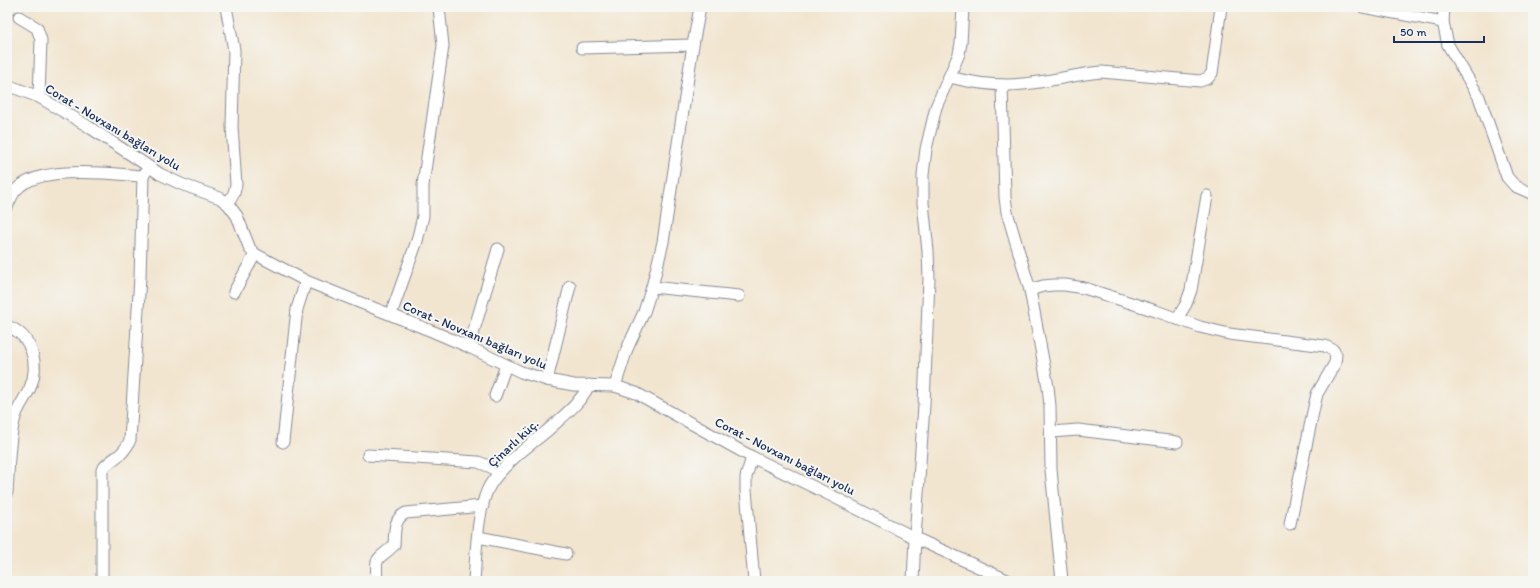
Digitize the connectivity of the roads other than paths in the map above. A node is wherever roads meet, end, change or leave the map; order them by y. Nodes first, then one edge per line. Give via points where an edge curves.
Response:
1 (226, 7) edge
2 (439, 7) edge
3 (700, 7) edge
4 (963, 7) edge
5 (1221, 7) edge
6 (1363, 7) edge
7 (1444, 7) edge
8 (19, 17) dead end
9 (1443, 22) junction
10 (693, 44) junction
11 (582, 48) dead end
12 (949, 78) junction
13 (7, 85) edge
14 (1002, 85) junction
15 (39, 98) junction
16 (146, 172) junction
17 (1533, 194) edge
18 (1206, 196) dead end
19 (228, 204) junction
20 (7, 206) edge
21 (498, 249) dead end
22 (255, 254) junction
23 (306, 281) junction
24 (570, 286) dead end
25 (652, 287) junction
26 (1030, 290) junction
27 (234, 292) dead end
28 (739, 296) dead end
29 (391, 314) junction
30 (1177, 319) junction
31 (7, 326) edge
32 (469, 347) junction
33 (506, 364) junction
34 (547, 380) junction
35 (589, 385) junction
36 (615, 386) junction
37 (495, 396) dead end
38 (1051, 432) junction
39 (283, 442) dead end
40 (1178, 442) dead end
41 (368, 455) dead end
42 (752, 457) junction
43 (499, 474) junction
44 (7, 492) edge
45 (483, 506) junction
46 (1290, 524) dead end
47 (478, 537) junction
48 (915, 538) junction
49 (566, 554) dead end
50 (102, 581) edge
51 (377, 581) edge
52 (474, 581) edge
53 (754, 581) edge
54 (913, 581) edge
55 (1009, 581) edge
56 (1062, 581) edge

1 - 19 street via 235,63 232,126 236,185
2 - 29 street via 443,46 424,186 423,216 415,247
3 - 10 street
4 - 12 street via 959,54
5 - 14 street via 1212,73 1200,81 1102,72
6 - 9 street
7 - 9 street
8 - 15 street via 37,28 41,40
9 - 17 street via 1448,45 1479,97 1507,177 1515,186
10 - 11 street
10 - 25 street via 663,242
12 - 14 street
12 - 48 street via 936,106 923,175 929,279
13 - 15 street, Corat - Novxanı bağları yolu
14 - 26 street via 1007,212
15 - 16 street, Corat - Novxanı bağları yolu via 86,125
16 - 19 street, Corat - Novxanı bağları yolu via 220,198
16 - 20 street via 39,176 16,190
16 - 50 street via 130,440 124,452 102,470
18 - 30 street via 1191,290
19 - 22 street, Corat - Novxanı bağları yolu via 237,216 250,249
21 - 32 street
22 - 23 street, Corat - Novxanı bağları yolu
22 - 27 street
23 - 29 street, Corat - Novxanı bağları yolu
23 - 39 street via 297,309
24 - 34 street
25 - 28 street
25 - 36 street
26 - 30 street via 1054,285 1084,288
26 - 38 street via 1048,387
29 - 32 street, Corat - Novxanı bağları yolu
30 - 46 street via 1200,328 1229,334 1325,346 1336,355 1335,363 1314,407
31 - 44 street via 26,339 32,350 34,364 31,386 14,419
32 - 33 street, Corat - Novxanı bağları yolu
33 - 34 street, Corat - Novxanı bağları yolu
33 - 37 street
34 - 35 street, Corat - Novxanı bağları yolu
35 - 36 street, Corat - Novxanı bağları yolu
35 - 43 street, Çinarlı küç. via 579,402
36 - 42 street, Corat - Novxanı bağları yolu via 636,393
38 - 40 street via 1078,430
38 - 56 street via 1051,470
41 - 43 street via 478,462 491,467
42 - 48 street, Corat - Novxanı bağları yolu
42 - 53 street via 746,477 746,490
43 - 45 street, Çinarlı küç. via 490,485
45 - 47 street, Çinarlı küç.
45 - 51 street via 400,515 395,527 394,545 379,557 376,564
47 - 49 street
47 - 52 street, Çinarlı küç.
48 - 54 street
48 - 55 street, Corat - Novxanı bağları yolu

